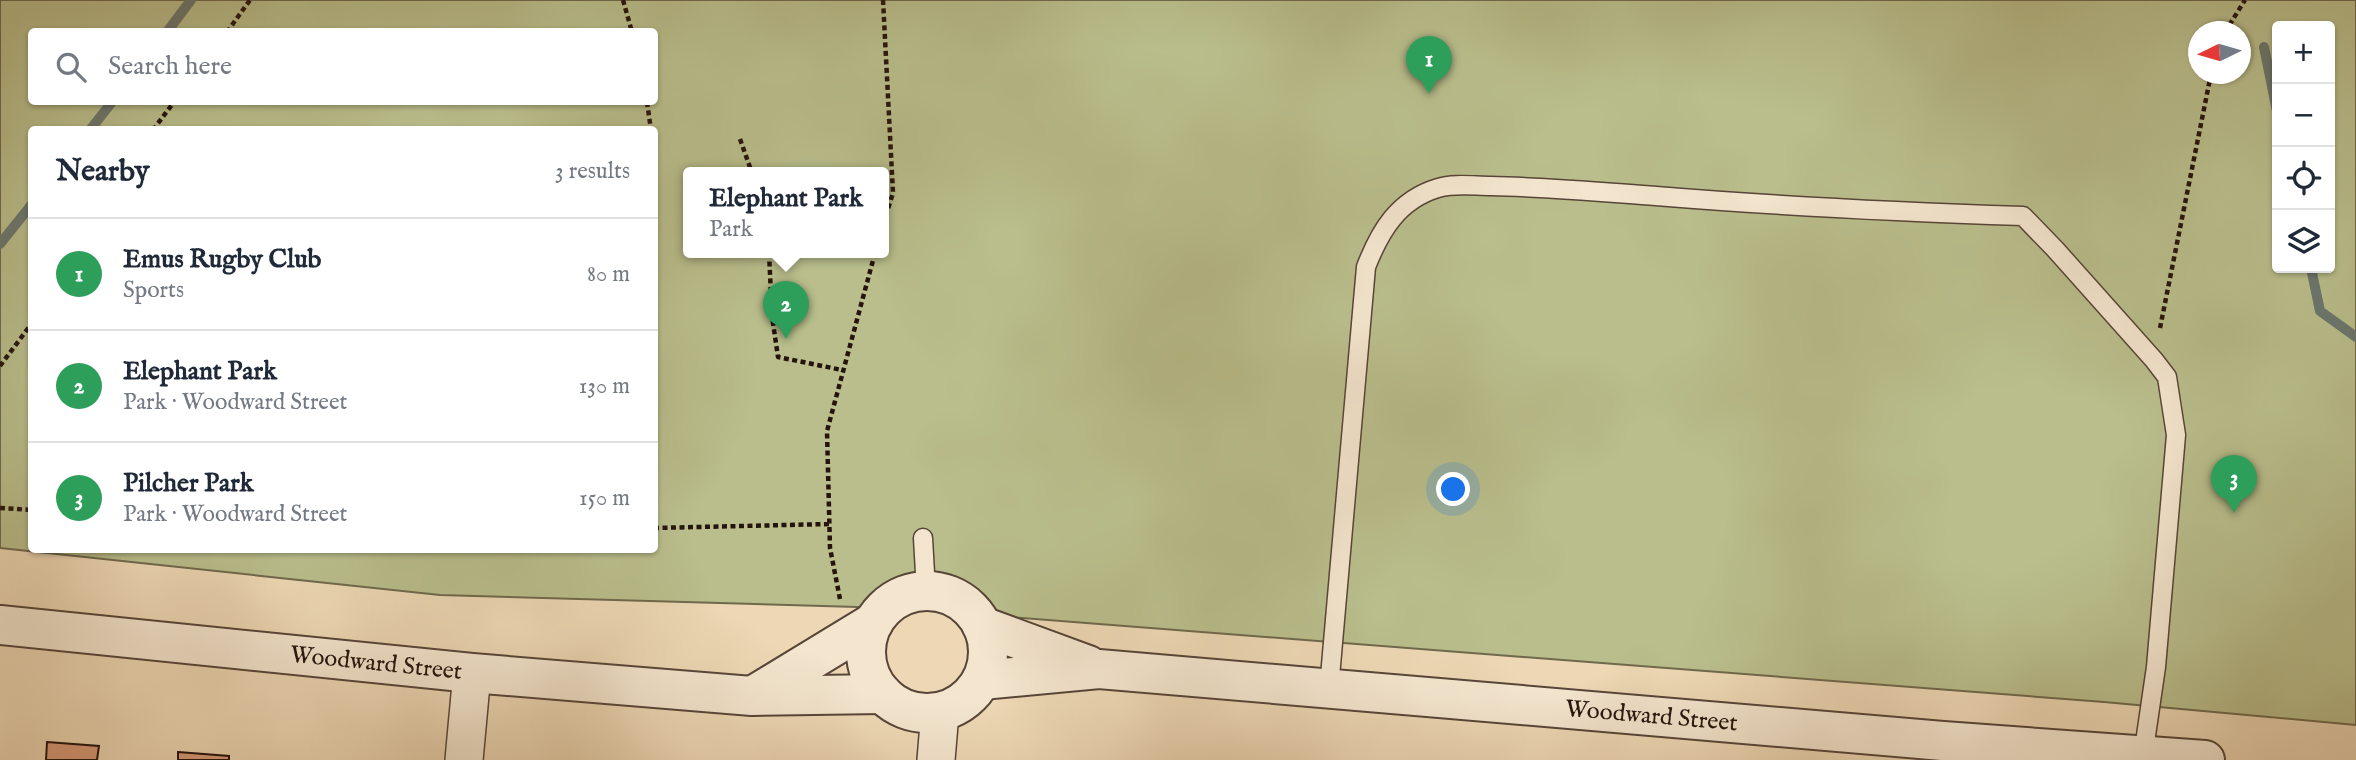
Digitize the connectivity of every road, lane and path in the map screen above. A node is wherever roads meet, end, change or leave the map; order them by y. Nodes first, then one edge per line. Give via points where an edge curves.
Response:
1 (250, 0) edge
2 (623, 0) edge
3 (883, 0) edge
4 (2245, 0) edge
5 (2232, 21) edge
6 (230, 28) edge
7 (631, 28) edge
8 (2209, 84) edge
9 (172, 105) edge
10 (647, 105) edge
11 (156, 126) edge
12 (650, 126) edge
13 (740, 139) dead end
14 (750, 167) edge
15 (889, 205) edge
16 (769, 258) edge
17 (874, 258) edge
18 (28, 328) edge
19 (2154, 360) junction
20 (0, 366) edge
21 (842, 370) junction
22 (0, 508) edge
23 (28, 510) edge
24 (830, 524) junction
25 (658, 528) edge
26 (923, 538) dead end
27 (926, 591) junction
28 (0, 625) edge
29 (982, 626) junction
30 (861, 631) junction
31 (1099, 669) junction
32 (472, 673) junction
33 (982, 680) junction
34 (1329, 688) junction
35 (883, 694) junction
36 (752, 696) junction
37 (940, 712) junction
38 (2143, 756) junction
39 (464, 760) edge
40 (936, 760) edge
41 (2205, 760) edge

1 - 6 path
2 - 7 path
3 - 15 path via 893,193
4 - 5 path
8 - 19 path
9 - 11 path
10 - 12 path
13 - 14 path
16 - 21 path via 778,357
17 - 21 path
18 - 20 path
19 - 34 lane via 2023,216 1729,202 1540,187 1438,188 1411,200 1390,218 1366,267
19 - 38 lane via 2167,377 2176,435 2156,667
21 - 24 path via 827,431
22 - 23 path
24 - 25 path
24 - 30 path via 830,548
26 - 27 lane
27 - 29 street via 958,600
27 - 30 street via 895,600
28 - 32 street, Woodward Street
29 - 31 street, Woodward Street
29 - 33 street via 988,651
30 - 35 street via 868,638 871,676
30 - 36 street
31 - 33 street, Woodward Street
31 - 34 street, Woodward Street
32 - 36 street, Woodward Street
32 - 39 street
33 - 37 street via 963,702
34 - 38 street, Woodward Street
35 - 36 street, Woodward Street
35 - 37 street via 913,712
37 - 40 street
38 - 41 street, Woodward Street

